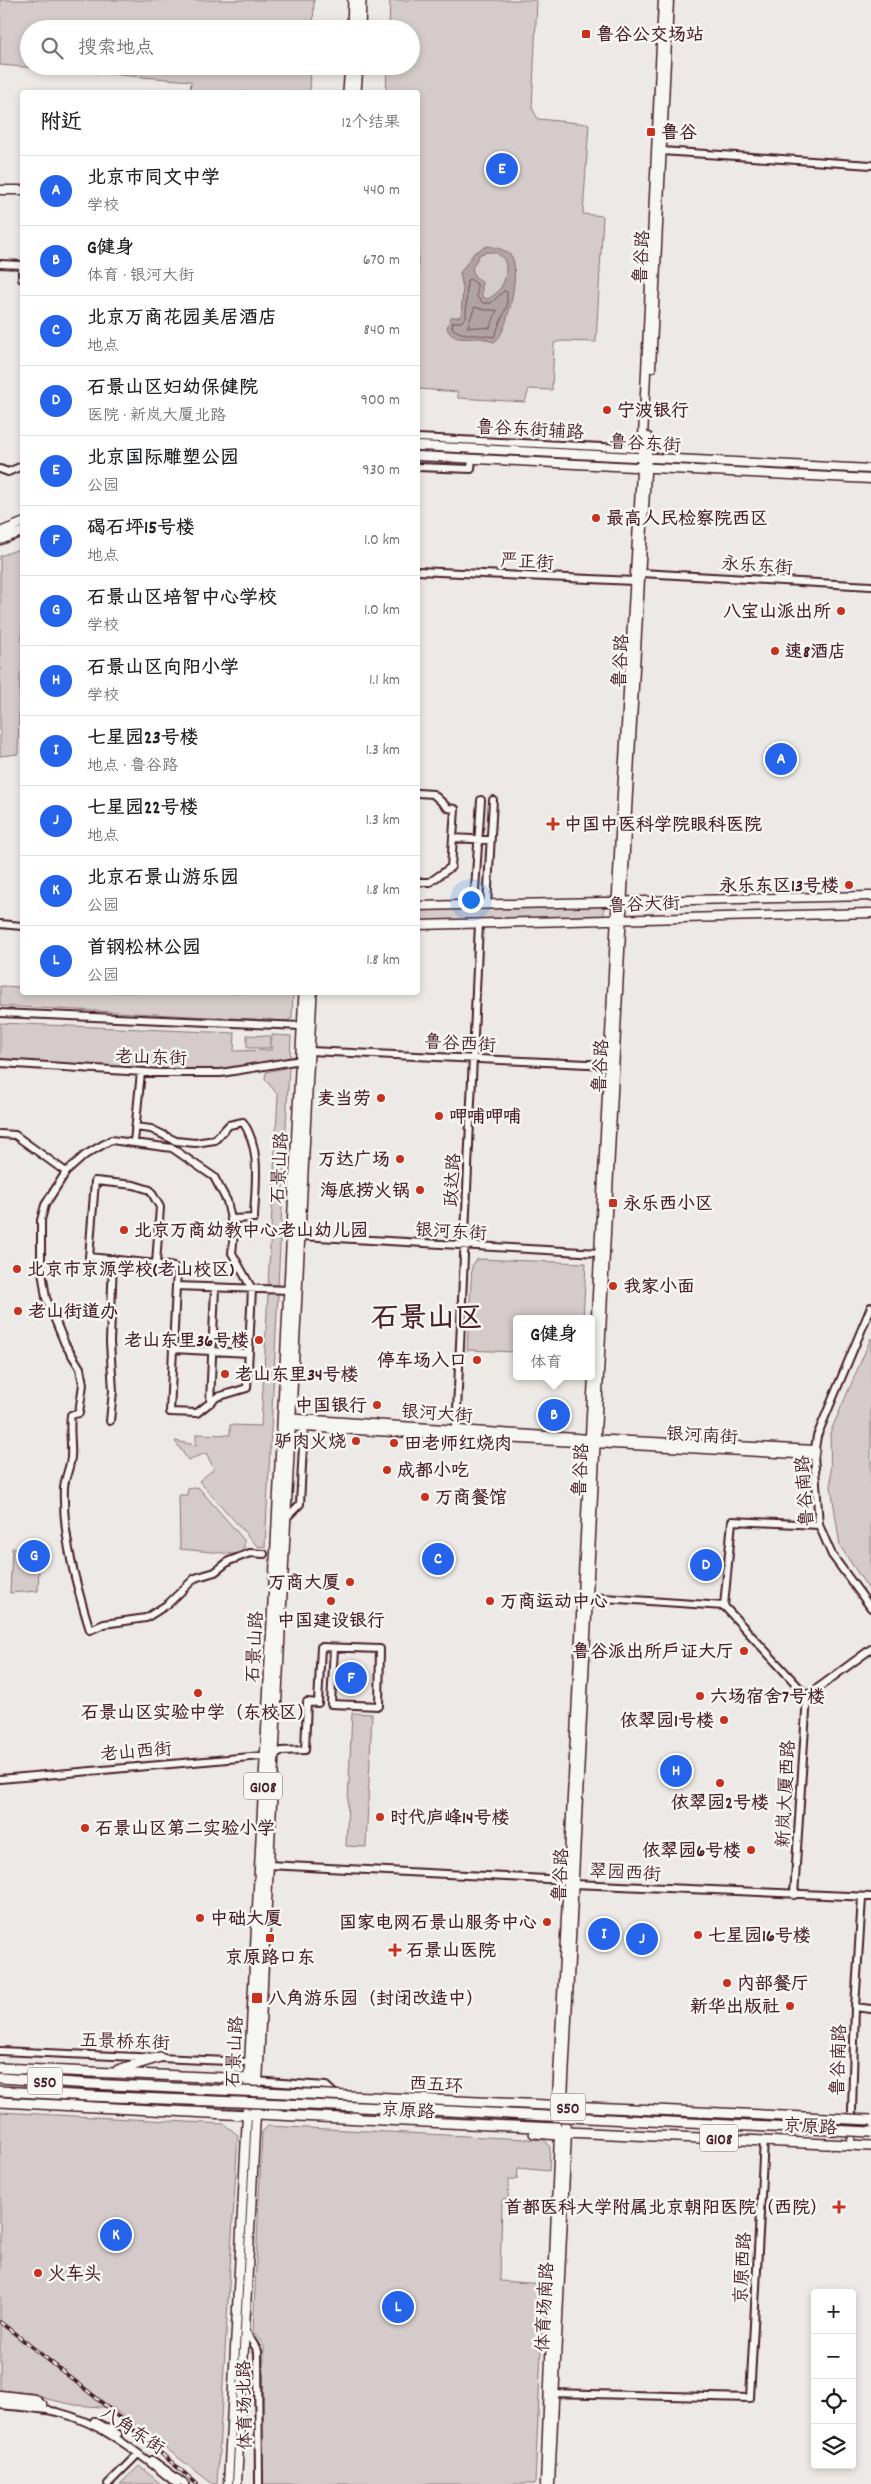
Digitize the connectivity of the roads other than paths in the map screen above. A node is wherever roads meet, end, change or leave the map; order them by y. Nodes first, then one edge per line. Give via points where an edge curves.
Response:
1 (353, 0) edge
2 (361, 0) edge
3 (663, 0) edge
4 (668, 0) edge
5 (352, 20) edge
6 (360, 20) edge
7 (349, 75) edge
8 (357, 75) edge
9 (348, 90) edge
10 (356, 90) edge
11 (662, 151) junction
12 (871, 165) edge
13 (0, 185) edge
14 (20, 185) edge
15 (0, 190) edge
16 (20, 190) edge
17 (0, 264) edge
18 (20, 266) edge
19 (420, 438) edge
20 (420, 446) edge
21 (642, 450) junction
22 (420, 456) edge
23 (472, 458) junction
24 (644, 458) junction
25 (20, 467) edge
26 (420, 467) edge
27 (643, 467) junction
28 (0, 469) edge
29 (871, 469) edge
30 (871, 478) edge
31 (20, 523) edge
32 (0, 532) edge
33 (20, 533) edge
34 (0, 540) edge
35 (420, 571) edge
36 (641, 573) junction
37 (634, 581) junction
38 (871, 586) edge
39 (420, 793) edge
40 (481, 800) dead end
41 (492, 800) dead end
42 (453, 838) junction
43 (478, 840) junction
44 (490, 840) junction
45 (420, 882) edge
46 (871, 896) edge
47 (620, 902) junction
48 (474, 905) junction
49 (487, 905) junction
50 (420, 906) edge
51 (871, 913) edge
52 (619, 920) junction
53 (0, 924) edge
54 (479, 924) junction
55 (420, 925) edge
56 (20, 926) edge
57 (304, 995) edge
58 (312, 995) edge
59 (0, 1013) edge
60 (302, 1026) junction
61 (310, 1051) junction
62 (473, 1059) junction
63 (300, 1060) junction
64 (0, 1063) edge
65 (609, 1065) junction
66 (140, 1072) junction
67 (135, 1127) junction
68 (0, 1134) edge
69 (134, 1142) junction
70 (66, 1172) junction
71 (231, 1219) junction
72 (301, 1236) junction
73 (464, 1247) junction
74 (599, 1253) junction
75 (113, 1260) junction
76 (156, 1264) junction
77 (176, 1286) junction
78 (215, 1288) junction
79 (252, 1289) junction
80 (289, 1290) junction
81 (871, 1307) edge
82 (173, 1349) junction
83 (212, 1351) junction
84 (249, 1353) junction
85 (595, 1378) edge
86 (595, 1380) edge
87 (210, 1403) junction
88 (110, 1421) dead end
89 (286, 1422) junction
90 (304, 1427) junction
91 (456, 1433) junction
92 (593, 1441) junction
93 (815, 1453) junction
94 (286, 1518) junction
95 (819, 1525) junction
96 (264, 1554) dead end
97 (588, 1597) junction
98 (724, 1606) junction
99 (871, 1608) edge
100 (334, 1648) junction
101 (871, 1649) edge
102 (807, 1696) junction
103 (264, 1755) junction
104 (274, 1755) junction
105 (0, 1779) edge
106 (268, 1865) junction
107 (566, 1880) junction
108 (574, 1884) junction
109 (794, 1895) junction
110 (871, 1897) edge
111 (862, 1898) junction
112 (855, 2007) junction
113 (871, 2009) edge
114 (0, 2051) edge
115 (160, 2057) junction
116 (250, 2062) junction
117 (0, 2068) edge
118 (110, 2073) junction
119 (0, 2078) edge
120 (253, 2081) junction
121 (0, 2091) edge
122 (0, 2102) edge
123 (253, 2116) junction
124 (362, 2119) junction
125 (871, 2120) edge
126 (561, 2132) junction
127 (871, 2132) edge
128 (764, 2140) junction
129 (851, 2144) junction
130 (871, 2146) edge
131 (245, 2330) junction
132 (552, 2393) junction
133 (0, 2396) edge
134 (0, 2401) edge
135 (0, 2405) edge
136 (44, 2406) junction
137 (138, 2454) junction
138 (228, 2483) edge
139 (237, 2483) edge
140 (108, 2484) edge
141 (178, 2484) edge
142 (186, 2484) edge
143 (259, 2484) edge
144 (545, 2484) edge
145 (550, 2484) edge

1 - 5 highway
2 - 6 highway
3 - 21 main road, 鲁谷路
4 - 11 main road, 鲁谷路
7 - 9 highway
8 - 10 highway
11 - 12 street
11 - 24 main road, 鲁谷路
13 - 14 main road
15 - 16 main road
17 - 18 street
19 - 21 street, 鲁谷东街辅路
20 - 24 main road, 鲁谷东街
21 - 24 main road, 鲁谷路
22 - 23 main road, 鲁谷东街
23 - 26 street via 471,469
23 - 27 main road, 鲁谷东街
24 - 27 main road, 鲁谷路
24 - 29 main road, 鲁谷东街
25 - 28 street via 8,472
27 - 30 main road, 鲁谷东街
27 - 36 main road, 鲁谷路
27 - 37 main road, 鲁谷路
31 - 32 main road
33 - 34 main road
35 - 37 street, 严正街
36 - 38 street, 永乐东街
36 - 47 main road, 鲁谷路
37 - 47 main road, 鲁谷路
39 - 42 street via 433,794 448,808 455,809
40 - 43 street
41 - 44 street
42 - 43 street
42 - 45 street via 451,867 430,882
43 - 44 street
43 - 48 street
44 - 49 street
46 - 47 main road, 鲁谷大街
47 - 49 main road, 鲁谷大街
47 - 52 main road, 鲁谷路
48 - 49 main road, 鲁谷大街
48 - 50 main road, 鲁谷大街
51 - 52 main road, 鲁谷大街
52 - 54 main road, 鲁谷大街
52 - 65 main road, 鲁谷路
52 - 92 main road, 鲁谷路
53 - 56 street
54 - 55 main road, 鲁谷大街
54 - 62 street, 政达路
57 - 60 highway, 石景山路 / G108
58 - 61 highway, 石景山路 / G108
59 - 60 street
60 - 63 highway, 石景山路 / G108
61 - 62 street, 鲁谷西街
61 - 72 highway, 石景山路 / G108
62 - 65 street, 鲁谷西街
62 - 73 street, 政达路
63 - 66 street, 老山东街 via 221,1073
63 - 80 highway, 石景山路 / G108
64 - 66 street, 老山东街
65 - 74 main road, 鲁谷路
66 - 67 street
67 - 69 street
67 - 71 street via 151,1129 176,1141 195,1143 215,1140 229,1125 244,1122 256,1150 254,1218
68 - 70 street via 15,1135
69 - 70 street via 111,1140 85,1155
69 - 71 street via 172,1148 214,1177 227,1201
70 - 96 street via 45,1205 41,1220 40,1264 46,1298 65,1344 80,1368 83,1384 79,1413 71,1416 72,1440 64,1485 64,1510 74,1571 90,1630 104,1624 146,1618 168,1604 195,1578 215,1572 228,1561 250,1554
71 - 79 street via 234,1234 232,1253
72 - 73 street, 银河东街
72 - 89 highway, 石景山路 / G108
73 - 74 street, 银河东街
73 - 91 street, 政达路
74 - 85 main road, 鲁谷路
75 - 76 street
75 - 76 street via 89,1257 95,1182 134,1185 150,1190 160,1207
75 - 88 street
76 - 77 street via 174,1267
77 - 78 street
77 - 82 street
78 - 79 street
78 - 83 street
79 - 80 street
79 - 84 street
80 - 89 highway, 石景山路 / G108
81 - 93 street, 鲁谷南路 via 817,1436
82 - 83 street
82 - 87 street via 170,1412 197,1413
83 - 84 street
83 - 87 street
84 - 87 street via 247,1388 217,1397
86 - 92 main road, 鲁谷路
89 - 90 main road, 银河大街
89 - 91 main road, 银河大街
89 - 94 highway, 石景山路 / G108
89 - 103 highway, 石景山路 / G108
90 - 91 main road, 银河大街
90 - 94 street via 300,1504
91 - 92 main road, 银河大街
92 - 93 main road, 银河南街
92 - 97 main road, 鲁谷路
92 - 107 main road, 鲁谷路
93 - 95 street, 鲁谷南路
94 - 104 highway, 石景山路 / G108
95 - 98 street via 732,1521
95 - 99 street, 鲁谷南路 via 832,1555
97 - 98 street
97 - 108 main road, 鲁谷路
98 - 102 street
100 - 100 street via 380,1649 379,1706 331,1704
100 - 104 street, 老山西街 via 321,1648 318,1703 307,1702 305,1750 281,1751
101 - 102 street
102 - 109 street, 新岚大厦西路
103 - 104 street, 老山西街
103 - 105 street, 老山西街
103 - 116 highway, 石景山路 / G108
104 - 106 highway, 石景山路 / G108
106 - 107 street, 翠园西街
106 - 120 highway, 石景山路 / G108
107 - 108 street, 翠园西街
107 - 126 main road, 鲁谷路
108 - 109 street, 翠园西街
108 - 126 main road, 鲁谷路 via 564,2124
109 - 111 street, 翠园西街
110 - 111 street
111 - 112 street, 鲁谷南路
112 - 113 street, 鲁谷南路
112 - 129 street, 鲁谷南路
114 - 115 street, 五景桥东街
115 - 116 street, 五景桥东街
115 - 118 highway
116 - 120 highway, 石景山路 / G108
117 - 118 highway
118 - 120 highway
119 - 125 highway, 西五环 / S50, bridge
120 - 123 highway, 石景山路 / G108
120 - 124 street via 326,2086
121 - 127 highway, 西五环 / S50, bridge
122 - 123 highway
123 - 124 highway, 京原路 / G108
123 - 126 highway, 京原路 / G108
123 - 131 main road, 石景山路
123 - 138 main road, 石景山路
124 - 126 highway, 京原路 / G108
126 - 128 highway, 京原路 / G108
126 - 132 main road, 体育场南路
128 - 129 highway, 京原路 / G108
128 - 132 street, 京原西路 via 750,2398
129 - 130 highway, 京原路 / G108
131 - 139 main road, 石景山路
131 - 143 street, 体育场北路 via 258,2351
132 - 144 main road, 体育场南路
132 - 145 main road, 体育场南路
133 - 136 main road via 35,2399
134 - 136 main road, 八角东街
135 - 137 street, 八角东街 via 58,2413 88,2422
136 - 142 street, 八角东街 via 67,2411 110,2428
137 - 140 street
137 - 141 street, 八角东街

